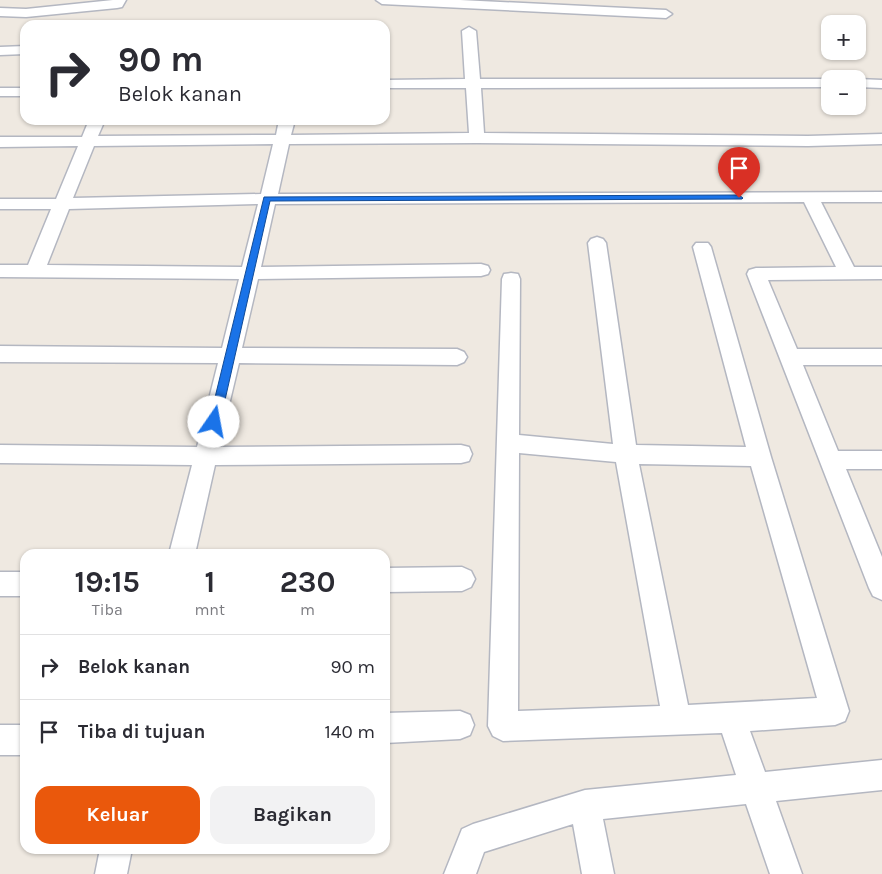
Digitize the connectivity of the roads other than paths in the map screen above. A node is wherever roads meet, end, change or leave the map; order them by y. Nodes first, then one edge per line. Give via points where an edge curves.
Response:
1 (12, 0) edge
2 (120, 0) edge
3 (382, 0) edge
4 (0, 3) edge
5 (497, 3) edge
6 (0, 12) edge
7 (666, 14) dead end
8 (469, 31) dead end
9 (20, 50) edge
10 (0, 51) edge
11 (821, 83) edge
12 (866, 83) edge
13 (390, 84) edge
14 (473, 84) junction
15 (882, 84) edge
16 (0, 92) edge
17 (20, 92) edge
18 (95, 125) edge
19 (284, 129) edge
20 (477, 138) junction
21 (882, 139) edge
22 (89, 141) junction
23 (0, 142) edge
24 (810, 197) junction
25 (882, 197) edge
26 (267, 199) junction
27 (0, 204) edge
28 (62, 204) junction
29 (597, 243) dead end
30 (702, 247) dead end
31 (482, 270) dead end
32 (35, 271) junction
33 (0, 272) edge
34 (848, 272) junction
35 (249, 273) junction
36 (882, 273) edge
37 (511, 279) dead end
38 (0, 354) edge
39 (229, 355) junction
40 (457, 357) dead end
41 (790, 357) junction
42 (882, 357) edge
43 (508, 443) junction
44 (0, 454) edge
45 (461, 454) dead end
46 (626, 454) junction
47 (207, 456) junction
48 (760, 457) junction
49 (831, 460) junction
50 (882, 460) edge
51 (183, 549) edge
52 (462, 579) dead end
53 (390, 580) edge
54 (881, 583) edge
55 (0, 584) edge
56 (20, 584) edge
57 (731, 718) junction
58 (677, 720) junction
59 (460, 725) dead end
60 (390, 728) edge
61 (0, 740) edge
62 (20, 740) edge
63 (882, 775) edge
64 (756, 786) junction
65 (585, 805) junction
66 (115, 854) edge
67 (111, 874) edge
68 (460, 874) edge
69 (598, 874) edge
70 (786, 874) edge

1 - 4 street
2 - 6 street via 116,4
3 - 5 street
5 - 7 street
8 - 14 street
9 - 10 street
11 - 14 street
12 - 15 street
13 - 14 street
14 - 20 street
16 - 17 street
18 - 22 street
19 - 20 street
19 - 22 street
19 - 26 street
20 - 21 street
22 - 23 street
22 - 28 street
24 - 25 street
24 - 26 street
24 - 34 street
26 - 28 street
26 - 35 street
27 - 28 street
28 - 32 street
29 - 46 street
30 - 48 street
31 - 35 street
32 - 33 street
32 - 35 street
34 - 36 street
34 - 41 street via 756,274
35 - 39 street
37 - 43 street
38 - 39 street
39 - 40 street
39 - 47 street
41 - 42 street
41 - 49 street
43 - 46 street
43 - 58 street via 503,726
44 - 47 street
45 - 47 street
46 - 48 street
46 - 58 street
47 - 51 street
48 - 57 street via 835,710
49 - 50 street
49 - 54 street
52 - 53 street
55 - 56 street
57 - 58 street
57 - 64 street
59 - 60 street
61 - 62 street
63 - 64 street
64 - 65 street
64 - 70 street
65 - 68 street via 473,840
65 - 69 street
66 - 67 street

